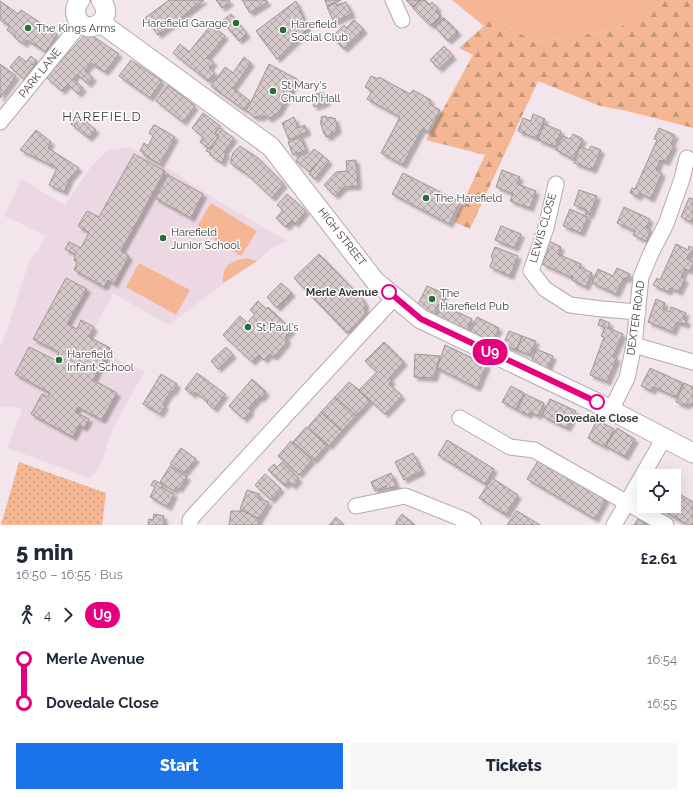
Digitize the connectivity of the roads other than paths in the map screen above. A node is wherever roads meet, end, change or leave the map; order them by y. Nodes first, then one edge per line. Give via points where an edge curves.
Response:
1 (79, 0) edge
2 (393, 0) edge
3 (105, 1) edge
4 (402, 20) dead end
5 (81, 23) junction
6 (101, 23) junction
7 (0, 122) edge
8 (687, 158) dead end
9 (687, 181) edge
10 (556, 184) dead end
11 (395, 297) junction
12 (638, 312) junction
13 (634, 345) junction
14 (693, 362) edge
15 (611, 410) junction
16 (460, 418) dead end
17 (664, 438) junction
18 (693, 453) edge
19 (627, 503) junction
20 (356, 506) dead end
21 (190, 525) edge
22 (473, 525) edge
23 (614, 525) edge
24 (666, 525) edge

1 - 5 street via 75,10
2 - 4 street
3 - 6 street via 106,14
5 - 6 street via 88,27
5 - 7 street, PARK LANE
6 - 11 street, HIGH STREET via 271,147 376,281
8 - 9 street, DEXTER ROAD
9 - 12 street, DEXTER ROAD via 641,277
10 - 12 street, LEWIS CLOSE via 546,228 530,271 545,289 570,305
11 - 15 street, HIGH STREET via 421,319
11 - 21 street via 195,514 190,520
12 - 13 street, DEXTER ROAD
13 - 14 street
13 - 15 street, DEXTER ROAD via 627,378
15 - 17 street, HIGH STREET
16 - 19 street via 510,448 534,450
17 - 18 street, HIGH STREET
17 - 19 street
19 - 23 street
19 - 24 street
20 - 22 street via 405,496

